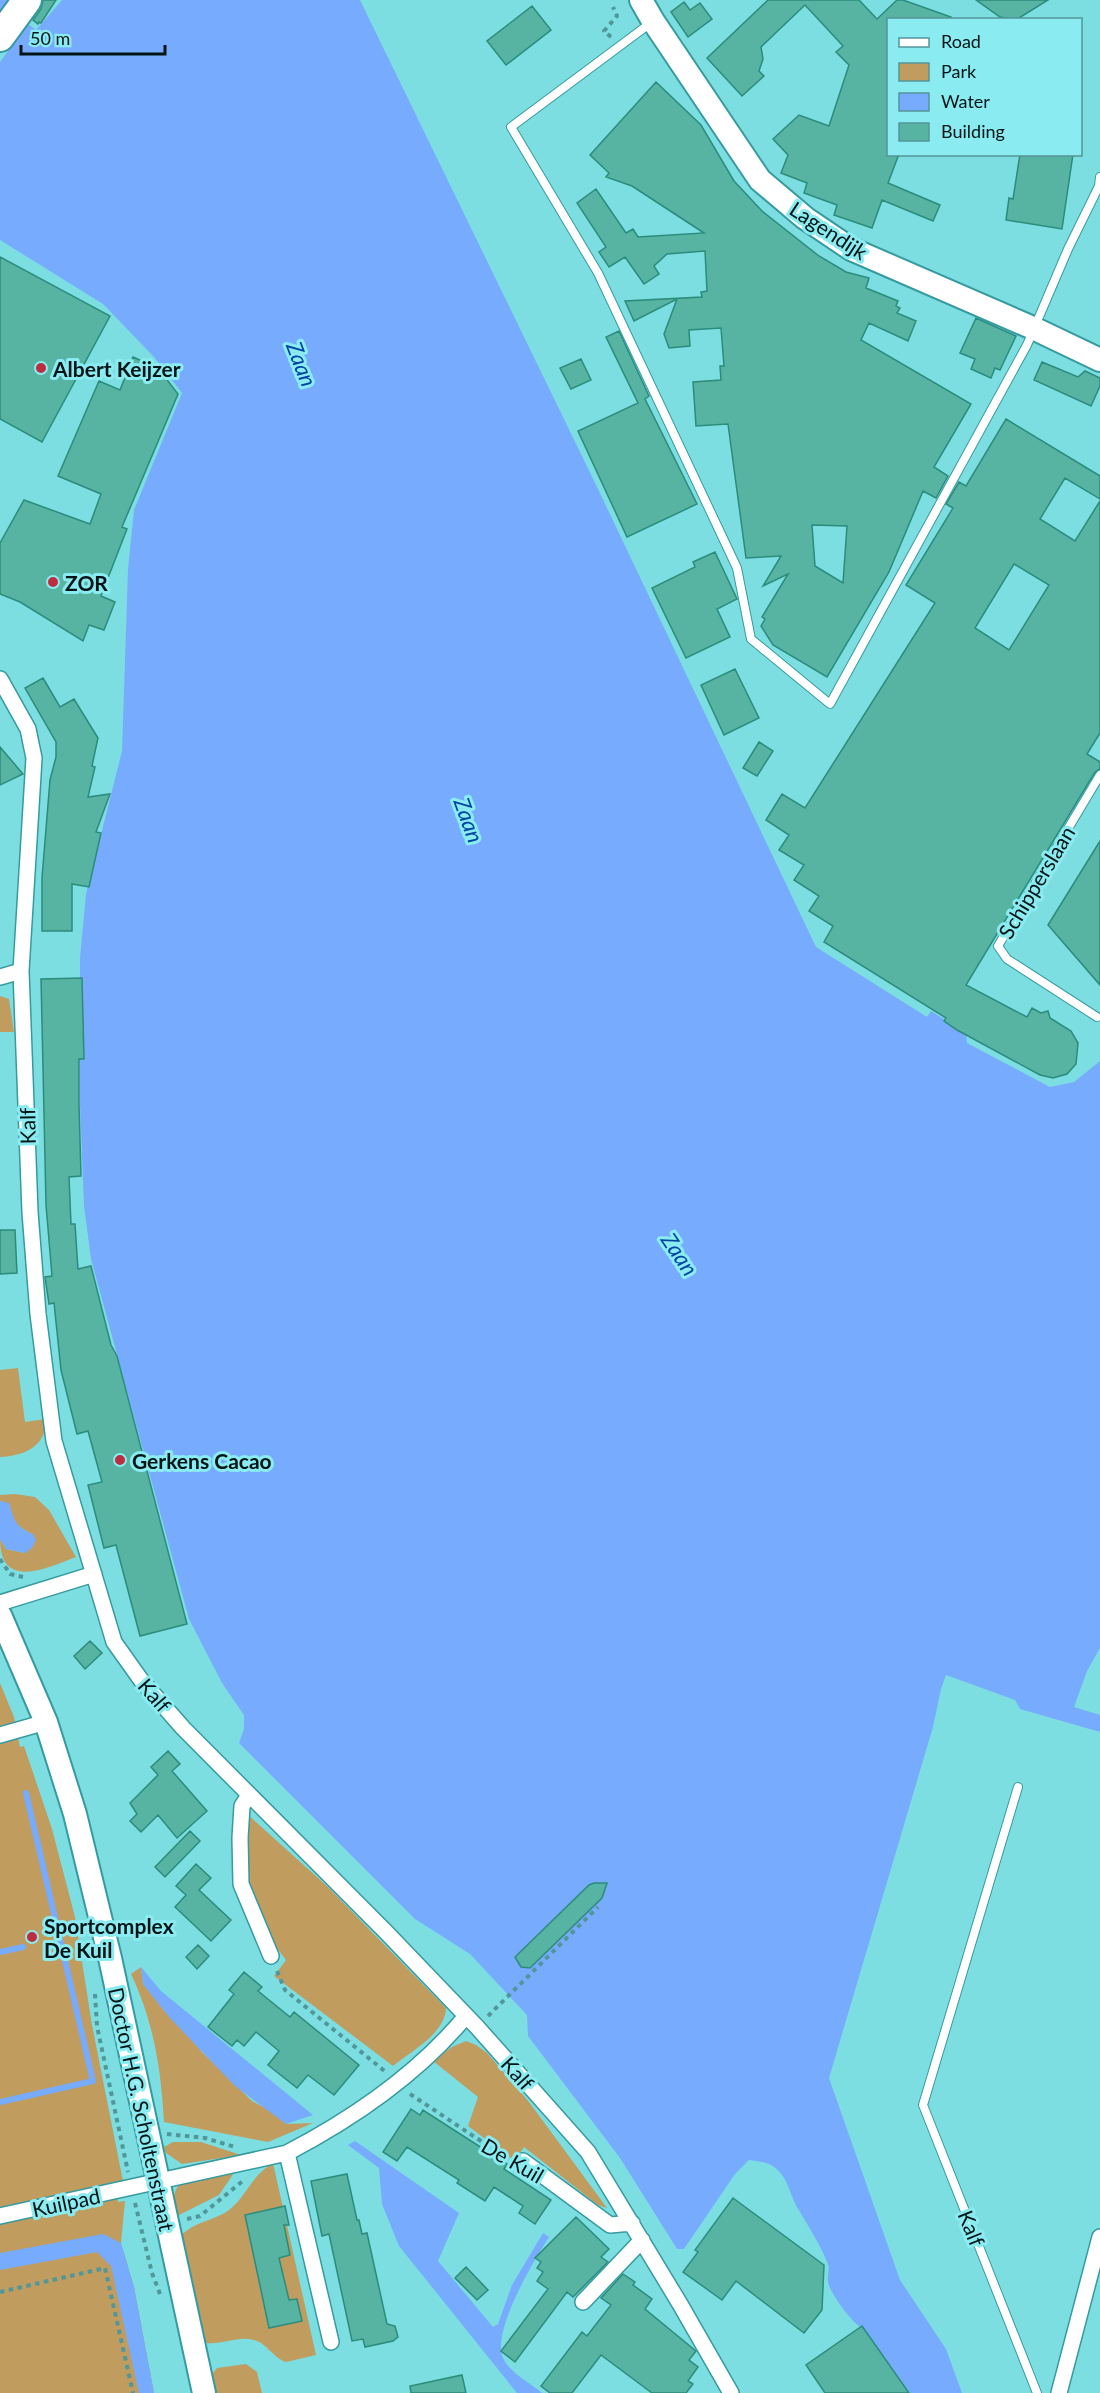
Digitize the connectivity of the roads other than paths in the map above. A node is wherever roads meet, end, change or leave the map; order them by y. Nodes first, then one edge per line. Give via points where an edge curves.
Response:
1 (27, 0) edge
2 (641, 0) edge
3 (653, 21) junction
4 (0, 37) edge
5 (1100, 177) edge
6 (1033, 328) junction
7 (1100, 360) edge
8 (0, 679) edge
9 (1100, 775) edge
10 (21, 971) junction
11 (0, 977) edge
12 (1097, 1017) dead end
13 (94, 1574) junction
14 (0, 1602) edge
15 (0, 1615) edge
16 (46, 1722) junction
17 (0, 1735) edge
18 (1018, 1787) dead end
19 (249, 1795) junction
20 (271, 1956) road end
21 (472, 2022) junction
22 (287, 2152) junction
23 (523, 2161) road end
24 (158, 2182) junction
25 (0, 2216) edge
26 (632, 2223) junction
27 (1100, 2237) edge
28 (642, 2240) junction
29 (583, 2302) dead end
30 (331, 2342) dead end
31 (729, 2389) edge
32 (204, 2393) edge
33 (713, 2393) edge
34 (1037, 2393) edge
35 (1059, 2393) edge

1 - 4 highway
2 - 3 main road, Lagendijk
3 - 6 main road, Lagendijk via 760,180 805,218 851,249
3 - 6 lane via 511,127 598,273 692,473 736,568 751,639 830,704
5 - 6 lane
6 - 7 main road, Lagendijk
8 - 10 street, Kalf via 28,729 34,758
9 - 12 lane, Schipperslaan via 998,946 1007,959
10 - 11 street
10 - 13 street, Kalf via 38,1314 54,1441
13 - 14 street
13 - 19 street, Kalf via 114,1642 183,1728
15 - 16 main road, Doctor H.G. Scholtenstraat
16 - 17 street
16 - 24 main road, Doctor H.G. Scholtenstraat via 89,1865
18 - 34 lane, Kalf via 923,2105
19 - 20 street via 242,1806 241,1884
19 - 21 street, Kalf
21 - 22 street via 396,2084 330,2130
21 - 26 street, Kalf via 588,2152
22 - 24 street
22 - 30 street
23 - 26 street, De Kuil via 610,2225
24 - 25 street, Kuilpad
24 - 32 main road, Doctor H.G. Scholtenstraat
26 - 28 street, Kalf
27 - 35 street
28 - 29 street
28 - 31 street, Kalf
31 - 33 street

